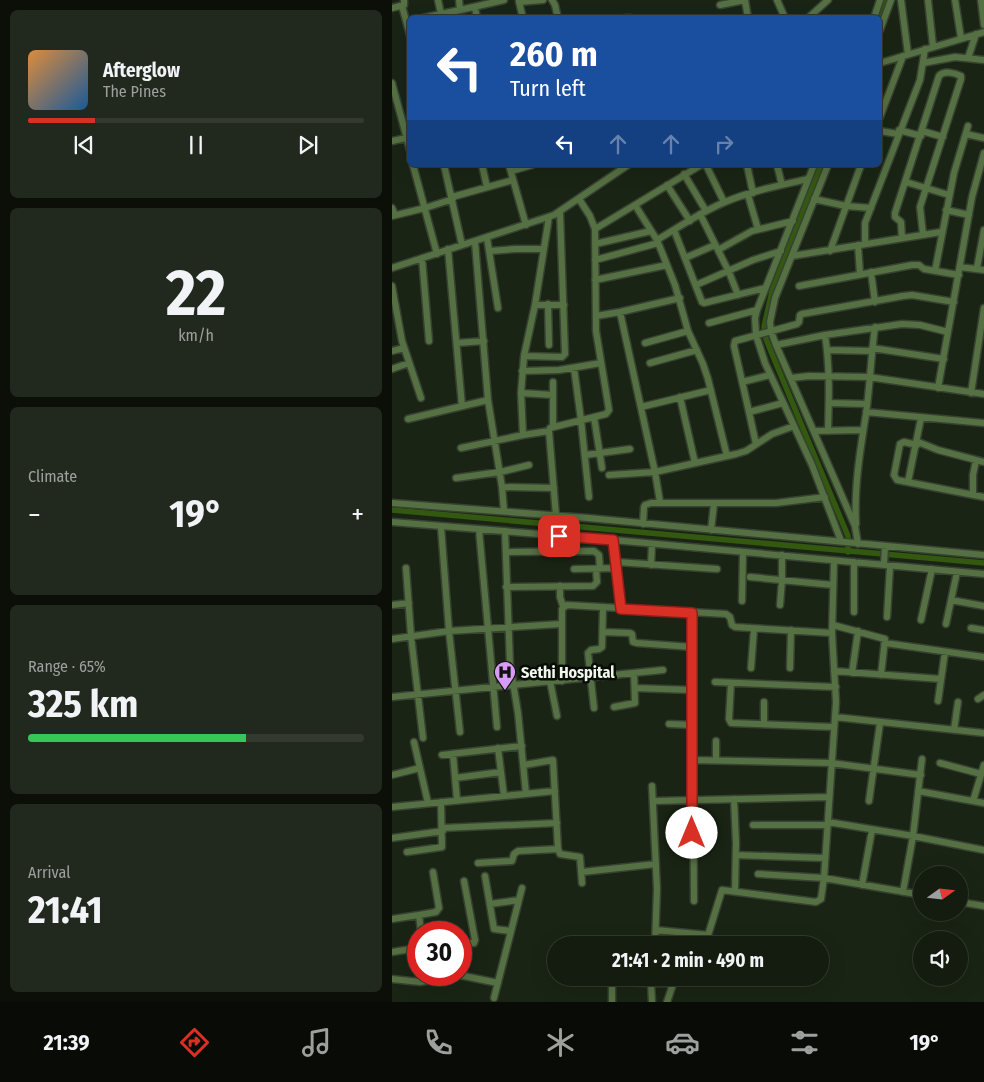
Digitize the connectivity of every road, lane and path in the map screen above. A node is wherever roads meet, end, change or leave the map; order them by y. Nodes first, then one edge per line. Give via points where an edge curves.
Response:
1 (438, 0) edge
2 (459, 0) edge
3 (504, 0) edge
4 (543, 0) edge
5 (552, 0) edge
6 (745, 0) edge
7 (777, 0) edge
8 (828, 0) edge
9 (880, 0) edge
10 (891, 0) edge
11 (901, 0) edge
12 (928, 0) edge
13 (955, 0) edge
14 (981, 0) edge
15 (519, 1) edge
16 (403, 3) edge
17 (720, 5) dead end
18 (392, 8) edge
19 (475, 8) junction
20 (460, 10) junction
21 (441, 14) junction
22 (436, 15) edge
23 (476, 15) edge
24 (523, 15) edge
25 (557, 15) edge
26 (748, 15) edge
27 (784, 15) edge
28 (811, 15) edge
29 (875, 15) edge
30 (407, 17) edge
31 (882, 25) edge
32 (984, 25) edge
33 (984, 32) edge
34 (976, 34) junction
35 (961, 38) junction
36 (933, 46) junction
37 (925, 49) junction
38 (906, 55) junction
39 (968, 58) junction
40 (984, 60) edge
41 (882, 62) edge
42 (923, 63) junction
43 (392, 83) edge
44 (395, 107) edge
45 (882, 112) edge
46 (968, 126) dead end
47 (882, 131) edge
48 (899, 132) junction
49 (922, 134) junction
50 (966, 134) junction
51 (943, 137) junction
52 (406, 138) junction
53 (984, 138) edge
54 (392, 141) edge
55 (407, 141) edge
56 (984, 153) edge
57 (414, 167) edge
58 (445, 167) edge
59 (482, 167) edge
60 (697, 167) edge
61 (707, 167) edge
62 (747, 167) edge
63 (778, 167) edge
64 (813, 167) edge
65 (827, 167) edge
66 (860, 167) edge
67 (510, 168) edge
68 (617, 168) edge
69 (684, 174) junction
70 (808, 179) junction
71 (513, 180) junction
72 (906, 182) junction
73 (667, 185) junction
74 (782, 185) junction
75 (487, 187) junction
76 (926, 188) junction
77 (750, 194) junction
78 (949, 195) junction
79 (453, 198) junction
80 (579, 199) junction
81 (814, 199) junction
82 (724, 202) junction
83 (635, 205) junction
84 (846, 206) junction
85 (392, 208) edge
86 (425, 208) junction
87 (871, 208) junction
88 (946, 210) junction
89 (560, 212) junction
90 (703, 213) junction
91 (969, 215) junction
92 (393, 216) edge
93 (549, 217) junction
94 (690, 221) junction
95 (793, 221) junction
96 (526, 225) junction
97 (595, 229) junction
98 (758, 229) junction
99 (674, 230) junction
100 (984, 230) edge
101 (651, 231) junction
102 (942, 232) junction
103 (923, 234) junction
104 (487, 238) junction
105 (902, 238) junction
106 (475, 242) junction
107 (657, 242) junction
108 (595, 244) junction
109 (862, 244) junction
110 (462, 245) junction
111 (717, 248) junction
112 (544, 249) junction
113 (448, 250) junction
114 (830, 250) junction
115 (490, 251) junction
116 (781, 251) junction
117 (437, 254) junction
118 (792, 256) junction
119 (422, 258) junction
120 (685, 258) junction
121 (595, 260) junction
122 (667, 265) junction
123 (960, 267) junction
124 (392, 268) edge
125 (980, 269) edge
126 (935, 271) junction
127 (729, 272) junction
128 (871, 272) junction
129 (860, 274) junction
130 (959, 275) junction
131 (595, 280) junction
132 (696, 285) junction
133 (392, 286) edge
134 (799, 286) dead end
135 (765, 288) junction
136 (738, 295) junction
137 (680, 298) junction
138 (876, 302) junction
139 (954, 302) junction
140 (548, 304) junction
141 (535, 305) junction
142 (564, 305) junction
143 (498, 308) dead end
144 (984, 308) edge
145 (757, 310) junction
146 (620, 312) junction
147 (596, 316) junction
148 (709, 323) dead end
149 (982, 325) edge
150 (875, 327) junction
151 (688, 331) junction
152 (948, 332) junction
153 (763, 333) junction
154 (824, 335) junction
155 (429, 341) dead end
156 (484, 341) junction
157 (457, 343) junction
158 (644, 343) dead end
159 (549, 345) dead end
160 (776, 345) junction
161 (404, 348) junction
162 (697, 350) junction
163 (827, 350) junction
164 (872, 350) junction
165 (392, 351) edge
166 (524, 356) junction
167 (944, 359) junction
168 (409, 363) junction
169 (601, 363) junction
170 (650, 363) dead end
171 (392, 368) edge
172 (574, 368) junction
173 (522, 371) junction
174 (770, 375) junction
175 (828, 376) junction
176 (791, 378) junction
177 (869, 378) junction
178 (553, 382) dead end
179 (742, 382) junction
180 (938, 388) junction
181 (711, 390) junction
182 (971, 392) junction
183 (521, 393) junction
184 (984, 394) edge
185 (553, 395) junction
186 (680, 397) junction
187 (421, 398) dead end
188 (488, 400) junction
189 (829, 403) junction
190 (783, 404) junction
191 (867, 404) junction
192 (462, 406) junction
193 (641, 407) junction
194 (749, 412) junction
195 (866, 412) junction
196 (594, 417) junction
197 (921, 418) junction
198 (408, 419) dead end
199 (581, 420) junction
200 (984, 423) edge
201 (794, 426) junction
202 (551, 429) junction
203 (863, 430) junction
204 (828, 431) junction
205 (814, 432) junction
206 (523, 434) junction
207 (495, 440) junction
208 (917, 443) junction
209 (756, 444) junction
210 (461, 448) dead end
211 (630, 449) dead end
212 (599, 453) junction
213 (585, 455) junction
214 (726, 456) junction
215 (980, 461) edge
216 (695, 463) junction
217 (529, 465) dead end
218 (602, 468) dead end
219 (500, 472) junction
220 (655, 472) junction
221 (609, 475) dead end
222 (456, 478) dead end
223 (908, 482) junction
224 (502, 487) junction
225 (554, 488) junction
226 (973, 495) junction
227 (589, 497) dead end
228 (825, 497) junction
229 (984, 498) edge
230 (660, 502) junction
231 (392, 503) edge
232 (714, 504) junction
233 (504, 512) junction
234 (556, 516) junction
235 (392, 522) edge
236 (643, 524) junction
237 (441, 527) junction
238 (479, 530) junction
239 (711, 530) junction
240 (505, 531) junction
241 (856, 531) junction
242 (613, 540) junction
243 (850, 543) junction
244 (652, 544) junction
245 (885, 548) junction
246 (506, 552) junction
247 (743, 552) junction
248 (782, 555) junction
249 (984, 555) edge
250 (834, 561) junction
251 (854, 562) junction
252 (886, 563) junction
253 (617, 565) junction
254 (651, 565) junction
255 (406, 568) dead end
256 (574, 569) dead end
257 (598, 569) junction
258 (717, 569) dead end
259 (932, 569) junction
260 (957, 572) junction
261 (984, 574) edge
262 (750, 577) dead end
263 (782, 580) junction
264 (833, 585) junction
265 (560, 586) junction
266 (506, 587) junction
267 (951, 600) junction
268 (742, 601) dead end
269 (409, 603) junction
270 (392, 605) edge
271 (780, 605) dead end
272 (563, 606) junction
273 (984, 606) edge
274 (603, 607) junction
275 (621, 609) junction
276 (854, 612) dead end
277 (692, 613) junction
278 (887, 617) dead end
279 (921, 620) dead end
280 (561, 624) junction
281 (946, 624) dead end
282 (832, 625) junction
283 (507, 627) junction
284 (488, 628) junction
285 (754, 628) junction
286 (971, 628) dead end
287 (791, 630) junction
288 (984, 630) edge
289 (449, 631) junction
290 (603, 632) junction
291 (858, 632) junction
292 (832, 633) junction
293 (411, 636) junction
294 (392, 639) edge
295 (885, 643) junction
296 (692, 648) junction
297 (945, 652) junction
298 (984, 657) edge
299 (751, 668) dead end
300 (790, 668) dead end
301 (663, 670) dead end
302 (834, 671) junction
303 (634, 673) junction
304 (852, 673) junction
305 (881, 675) junction
306 (590, 678) junction
307 (941, 679) junction
308 (562, 680) junction
309 (550, 681) junction
310 (715, 682) dead end
311 (731, 683) junction
312 (512, 684) junction
313 (493, 687) junction
314 (836, 687) junction
315 (635, 688) junction
316 (457, 690) junction
317 (692, 690) junction
318 (418, 695) junction
319 (392, 697) edge
320 (938, 701) dead end
321 (764, 702) dead end
322 (958, 702) dead end
323 (614, 707) dead end
324 (594, 708) dead end
325 (557, 716) dead end
326 (835, 718) junction
327 (880, 723) junction
328 (669, 724) dead end
329 (764, 724) junction
330 (692, 725) junction
331 (834, 726) junction
332 (498, 727) dead end
333 (954, 730) junction
334 (460, 732) dead end
335 (984, 733) edge
336 (423, 738) dead end
337 (716, 741) dead end
338 (414, 742) dead end
339 (522, 746) junction
340 (498, 748) junction
341 (453, 754) junction
342 (442, 755) dead end
343 (922, 758) dead end
344 (692, 760) junction
345 (716, 760) junction
346 (831, 763) junction
347 (940, 763) dead end
348 (524, 765) junction
349 (984, 765) edge
350 (420, 768) junction
351 (874, 769) junction
352 (501, 772) junction
353 (981, 774) junction
354 (392, 775) edge
355 (920, 775) junction
356 (455, 778) junction
357 (652, 786) dead end
358 (555, 791) junction
359 (918, 791) junction
360 (526, 794) junction
361 (504, 796) junction
362 (829, 797) junction
363 (734, 799) junction
364 (457, 800) junction
365 (692, 800) junction
366 (653, 801) junction
367 (869, 801) dead end
368 (441, 802) junction
369 (973, 802) junction
370 (428, 803) junction
371 (984, 803) edge
372 (392, 807) edge
373 (557, 823) junction
374 (828, 823) junction
375 (753, 825) dead end
376 (443, 830) junction
377 (872, 830) junction
378 (913, 836) junction
379 (392, 838) edge
380 (558, 849) junction
381 (984, 850) edge
382 (408, 852) dead end
383 (736, 855) junction
384 (825, 858) junction
385 (478, 864) dead end
386 (656, 864) junction
387 (433, 872) dead end
388 (582, 872) junction
389 (758, 874) dead end
390 (485, 876) dead end
391 (824, 878) junction
392 (464, 881) dead end
393 (582, 883) dead end
394 (862, 884) junction
395 (522, 888) dead end
396 (735, 891) junction
397 (902, 892) junction
398 (913, 894) edge
399 (519, 900) junction
400 (694, 900) dead end
401 (968, 903) edge
402 (490, 904) junction
403 (984, 906) edge
404 (419, 915) junction
405 (392, 919) edge
406 (420, 921) edge
407 (471, 921) edge
408 (472, 924) edge
409 (656, 930) junction
410 (511, 931) junction
411 (708, 935) joint
412 (656, 936) edge
413 (472, 943) edge
414 (407, 950) edge
415 (392, 952) edge
416 (392, 979) edge
417 (498, 983) junction
418 (612, 986) edge
419 (651, 986) edge
420 (672, 986) edge
421 (494, 998) dead end
422 (612, 1002) edge
423 (652, 1002) edge
424 (668, 1002) edge

1 - 21 street
2 - 20 street
3 - 19 street
4 - 15 street
5 - 25 street
6 - 17 street
6 - 26 street
7 - 27 street
8 - 28 street
9 - 29 street
10 - 31 street
11 - 38 street
12 - 36 street
13 - 35 street
14 - 32 street
15 - 24 street
16 - 18 street
16 - 30 street
19 - 20 street
19 - 23 street
20 - 21 street
21 - 22 street
33 - 34 street
34 - 35 street
34 - 39 street
35 - 36 street
36 - 37 street
37 - 38 street
37 - 42 street
38 - 41 street
38 - 45 street
39 - 40 street
39 - 42 street via 945,58
42 - 48 street via 920,80
43 - 44 street
44 - 52 street
46 - 50 street
47 - 48 street
48 - 49 street
48 - 87 street
49 - 51 street
49 - 51 street via 939,76 945,73 959,75 961,79
49 - 72 street
50 - 53 street
50 - 78 street
51 - 76 street
52 - 54 street
52 - 55 street
56 - 91 street
57 - 86 street
58 - 79 street
59 - 75 street
60 - 69 street
61 - 82 street
62 - 77 street
63 - 74 street
64 - 70 street
65 - 81 street
66 - 84 street
67 - 71 street
68 - 80 street
69 - 73 street
69 - 90 street
70 - 74 street
70 - 95 street
71 - 75 street
71 - 96 street
72 - 76 street
72 - 105 street via 895,213 901,222
73 - 83 street
73 - 94 street
74 - 77 street
75 - 79 street
76 - 78 street
76 - 103 street via 920,207
77 - 82 street
77 - 98 street
78 - 88 street
79 - 86 street
79 - 110 street
80 - 89 street
80 - 97 street
81 - 84 street
81 - 118 street
82 - 90 street
83 - 97 street
83 - 101 street
84 - 87 street
84 - 114 street
85 - 92 street
86 - 92 street
86 - 117 street
87 - 109 street
88 - 91 street
88 - 102 street
89 - 93 street
89 - 142 street
90 - 94 street
90 - 111 street
91 - 123 street
93 - 96 street
93 - 112 street
94 - 99 street
95 - 98 street
95 - 116 street
96 - 104 street
97 - 108 street
98 - 111 street
99 - 107 street
99 - 120 street
100 - 125 street
101 - 107 street
101 - 108 street
102 - 103 street
102 - 126 street
103 - 105 street
104 - 106 street
104 - 115 street
105 - 109 street
106 - 110 street
106 - 156 street
107 - 121 street
107 - 122 street
108 - 121 street
109 - 114 street
109 - 129 street
110 - 113 street
111 - 120 street
111 - 127 street
112 - 115 street
112 - 141 street
113 - 117 street
113 - 157 street
114 - 118 street
115 - 143 street
116 - 127 street
116 - 135 street
117 - 119 street
118 - 153 street
119 - 124 street
119 - 155 street
120 - 132 street
121 - 131 street
122 - 131 street
122 - 137 street
123 - 125 street
123 - 130 street
126 - 128 street via 924,270 916,264
126 - 130 street
127 - 132 street
127 - 136 street
128 - 129 street
128 - 138 street
129 - 134 street
130 - 139 street
131 - 147 street
132 - 136 street via 704,303
133 - 161 street
135 - 136 street
135 - 145 street
137 - 146 street
137 - 151 street
138 - 139 street via 912,295
138 - 153 street via 802,314 799,324
139 - 152 street
140 - 141 street
140 - 142 street
140 - 159 street
141 - 166 street
142 - 166 street via 564,356
144 - 149 street
145 - 148 street
145 - 153 street via 755,318
146 - 147 street
146 - 193 street
147 - 169 street
149 - 182 street
150 - 152 street via 908,324
150 - 154 street
150 - 164 street
151 - 158 street
151 - 162 street
152 - 167 street
153 - 160 street
153 - 174 street
153 - 179 street via 734,342
154 - 160 street
154 - 163 street
156 - 157 street
156 - 188 street
157 - 192 street
160 - 176 street
161 - 165 street
161 - 168 street
162 - 170 street
162 - 181 street
163 - 164 street
163 - 175 street
164 - 167 street
164 - 177 street
166 - 173 street
167 - 180 street
168 - 171 street
168 - 187 street
169 - 172 street
169 - 196 street via 609,410
172 - 173 street
172 - 199 street
173 - 183 street
174 - 179 street
174 - 190 street
175 - 176 street
175 - 177 street
175 - 189 street
176 - 205 street
177 - 180 street
177 - 191 street
178 - 185 street
179 - 194 street
180 - 182 street
181 - 186 street
181 - 214 street
182 - 184 street
183 - 185 street
183 - 206 street
185 - 202 street
186 - 193 street
186 - 216 street
188 - 192 street
188 - 207 street
189 - 191 street
189 - 204 street
190 - 194 street
190 - 201 street
191 - 195 street
192 - 198 street
193 - 220 street
194 - 209 street
195 - 197 street
195 - 203 street
196 - 199 street
196 - 212 street
197 - 200 street
197 - 208 street
199 - 202 street
199 - 213 street
201 - 209 street
201 - 228 street
202 - 206 street
202 - 225 street
203 - 204 street
203 - 241 street via 856,484
204 - 205 street
205 - 241 street
206 - 207 street
207 - 210 street
207 - 219 street
208 - 215 street
208 - 223 street
208 - 223 street via 900,444 894,475 897,480
209 - 214 street via 746,451
211 - 212 street
212 - 213 street
212 - 218 street
213 - 227 street
214 - 216 street
215 - 226 street via 973,475
216 - 220 street
217 - 219 street
219 - 222 street
219 - 224 street
220 - 221 street
220 - 230 street
223 - 226 street
224 - 225 street
224 - 233 street
225 - 234 street
226 - 229 street
228 - 232 street
228 - 243 street
230 - 232 street
230 - 236 street via 645,505
231 - 233 street
232 - 239 street
233 - 234 street
234 - 236 street
235 - 237 street
236 - 239 street
237 - 238 street
237 - 289 street
238 - 240 street
238 - 284 street
239 - 243 street
240 - 242 street
240 - 246 street
241 - 243 street
242 - 244 street
242 - 253 street
243 - 245 street
244 - 247 street
244 - 254 street
245 - 249 street
245 - 252 street
246 - 257 street via 594,551 599,555
246 - 266 street
247 - 248 street
247 - 268 street
248 - 250 street
248 - 263 street
250 - 251 street
250 - 264 street
251 - 252 street
251 - 276 street
252 - 259 street
252 - 278 street
253 - 254 street
253 - 257 street
253 - 275 street
254 - 258 street
255 - 269 street
256 - 257 street
257 - 265 street via 595,585
259 - 260 street
259 - 279 street
260 - 261 street
260 - 267 street
262 - 263 street
263 - 264 street
263 - 271 street
264 - 282 street
265 - 266 street
265 - 272 street
266 - 283 street
267 - 273 street
267 - 281 street
269 - 270 street
269 - 293 street
272 - 274 street
272 - 280 street
274 - 275 street
274 - 290 street
275 - 277 street
277 - 285 street via 726,614 733,626
277 - 296 street
280 - 283 street
280 - 308 street
282 - 291 street
282 - 292 street
283 - 284 street
283 - 312 street
284 - 289 street
284 - 313 street
285 - 287 street
285 - 299 street
286 - 288 street
287 - 292 street
287 - 300 street
289 - 293 street
289 - 316 street
290 - 296 street via 630,633 635,643
290 - 306 street via 601,648 589,651
291 - 295 street via 884,638
291 - 304 street
292 - 302 street
293 - 294 street
293 - 318 street
295 - 297 street
295 - 305 street
296 - 317 street
297 - 298 street
297 - 307 street
301 - 303 street
302 - 304 street
302 - 314 street
303 - 306 street
303 - 315 street
304 - 305 street
305 - 307 street
306 - 308 street
306 - 324 street
307 - 320 street
308 - 309 street
309 - 312 street
309 - 325 street
310 - 311 street
311 - 314 street
311 - 329 street via 729,721
312 - 313 street
312 - 339 street
313 - 316 street
313 - 332 street
314 - 326 street
315 - 317 street
315 - 323 street via 635,703
316 - 318 street
316 - 334 street
317 - 330 street
318 - 319 street
318 - 336 street
321 - 329 street
322 - 333 street
326 - 327 street
326 - 331 street
327 - 333 street
327 - 351 street
328 - 330 street
329 - 331 street
330 - 344 street
331 - 346 street
333 - 335 street
337 - 345 street
338 - 350 street
339 - 340 street
339 - 348 street
340 - 341 street
340 - 352 street
341 - 342 street
341 - 356 street
343 - 355 street
344 - 345 street
344 - 365 street
345 - 346 street
346 - 351 street
346 - 362 street
347 - 353 street
348 - 358 street via 553,760
348 - 360 street
349 - 353 street
350 - 354 street
350 - 370 street
351 - 355 street
351 - 367 street
352 - 356 street
352 - 361 street
353 - 369 street
355 - 359 street
356 - 364 street
357 - 366 street
358 - 360 street
358 - 373 street
359 - 369 street
359 - 378 street
360 - 361 street
361 - 364 street
362 - 363 street
362 - 374 street
363 - 365 street
363 - 383 street
364 - 368 street
365 - 366 street
365 - 400 street
366 - 386 street
368 - 370 street
368 - 376 street
369 - 371 street
370 - 372 street
373 - 376 street
373 - 380 street
374 - 375 street
374 - 377 street
374 - 384 street
376 - 379 street
376 - 382 street via 442,847
377 - 378 street
377 - 394 street
378 - 381 street
378 - 397 street
380 - 385 street via 518,851 512,861
380 - 388 street via 562,855 580,857
383 - 384 street
383 - 396 street
384 - 391 street
386 - 388 street
386 - 409 street
387 - 404 street via 439,908 436,912
388 - 393 street
389 - 391 street
390 - 402 street
391 - 394 street
391 - 396 street via 821,899 816,902
392 - 407 street
394 - 397 street
395 - 399 street
396 - 411 street via 725,889 720,892
397 - 398 street
399 - 402 street
399 - 410 street
401 - 403 street
402 - 410 street via 494,929
404 - 405 street
404 - 406 street
408 - 413 street via 475,940
409 - 411 street
409 - 412 street
410 - 417 street
414 - 415 street
416 - 417 street via 412,982 459,975
417 - 421 street
418 - 422 street
419 - 423 street
420 - 424 street

